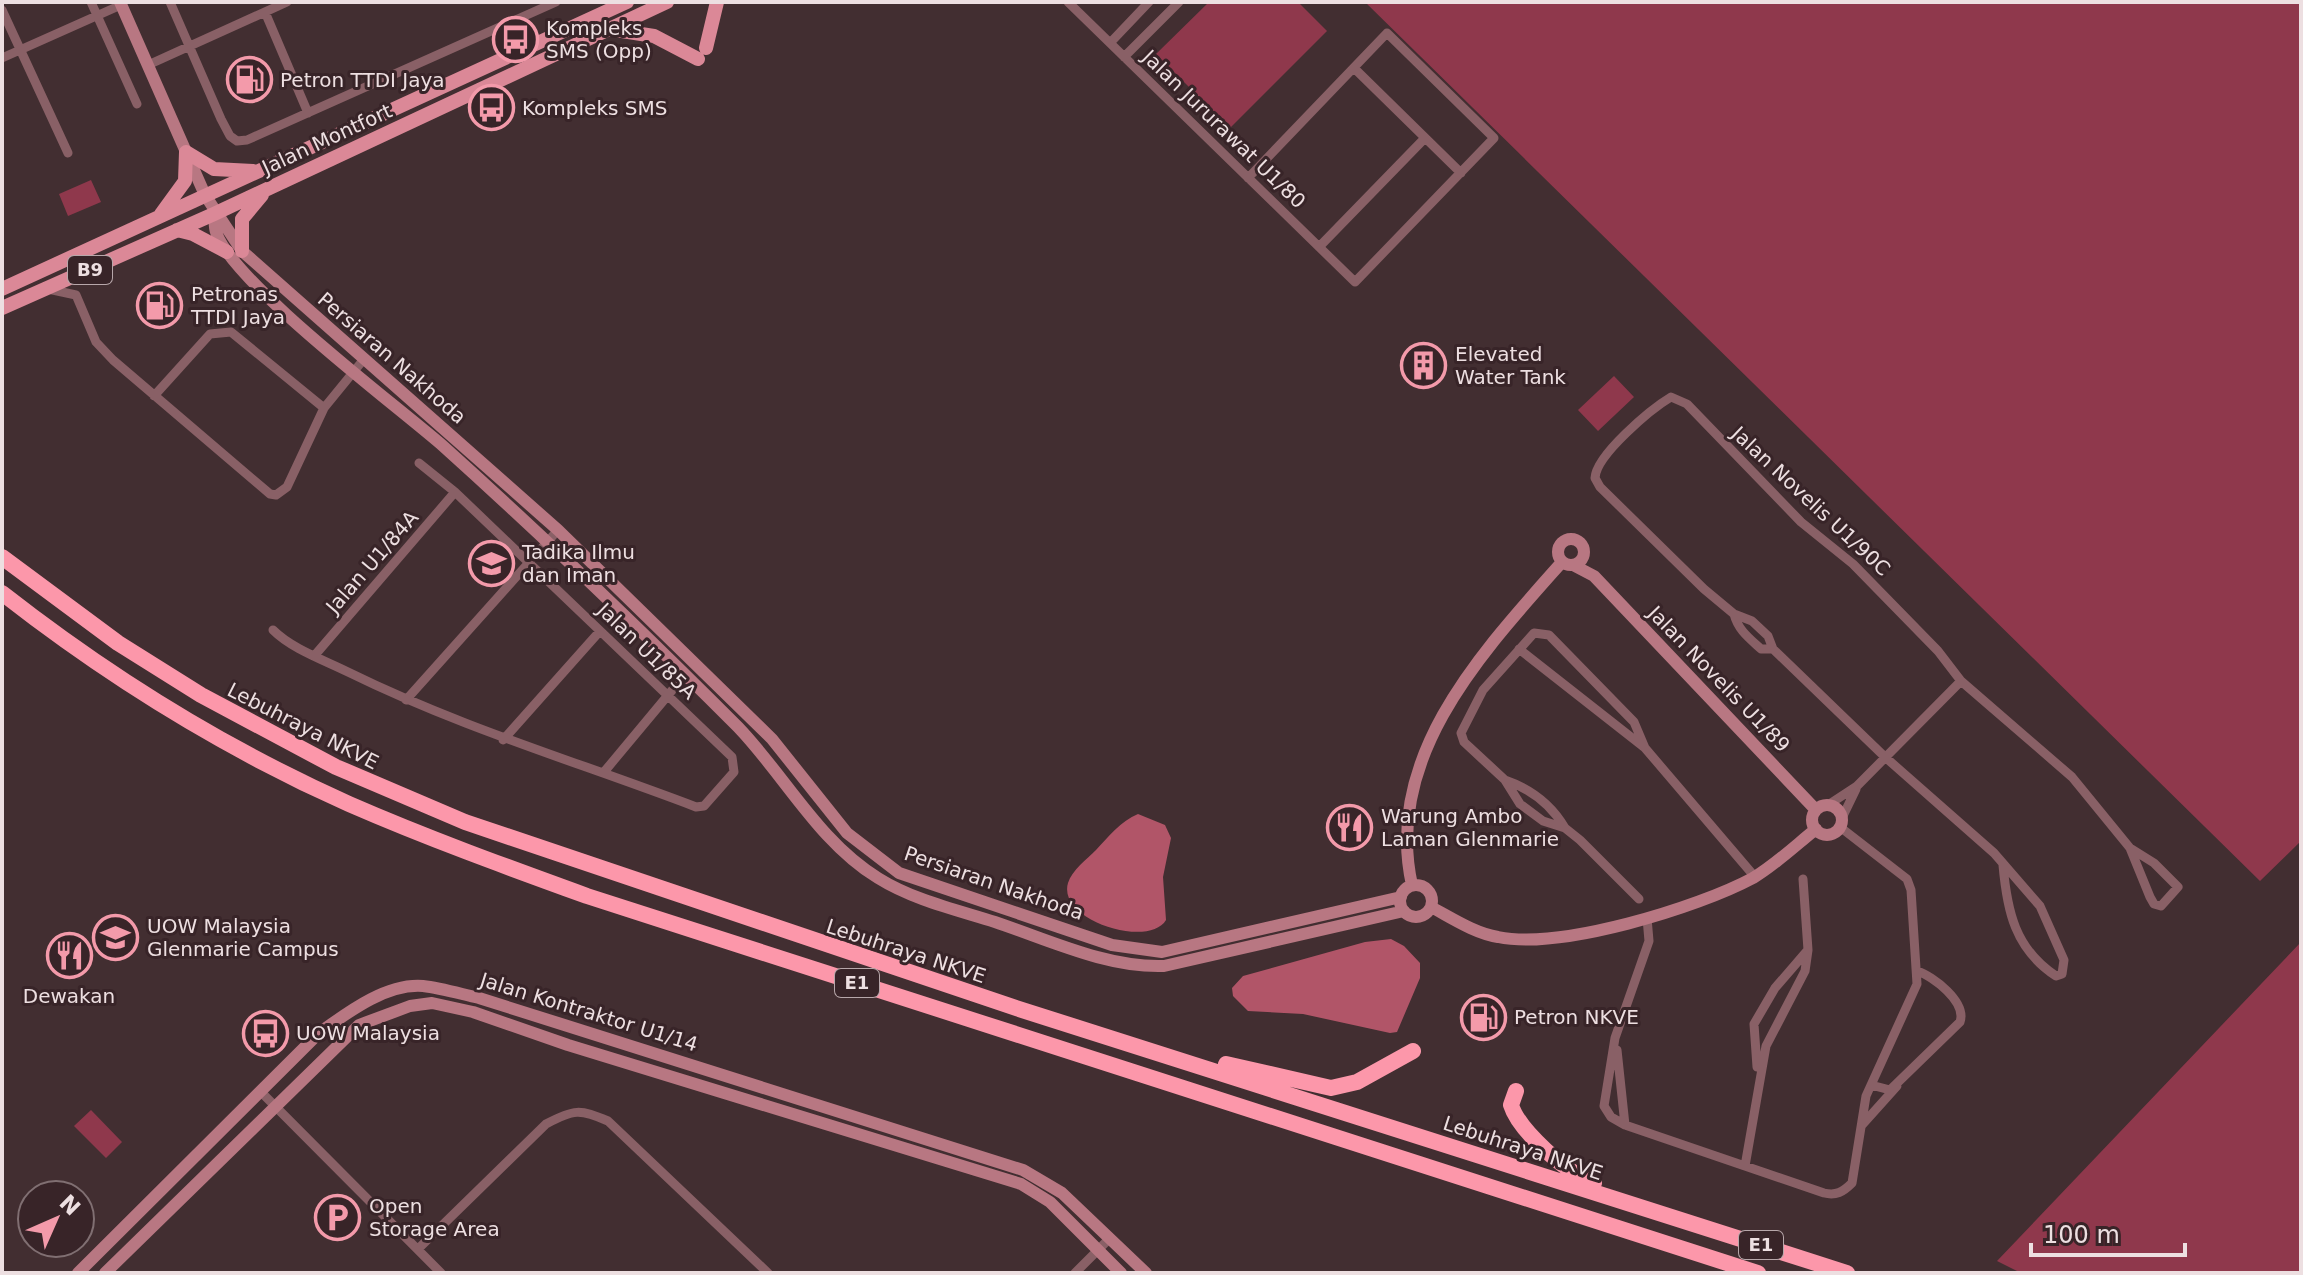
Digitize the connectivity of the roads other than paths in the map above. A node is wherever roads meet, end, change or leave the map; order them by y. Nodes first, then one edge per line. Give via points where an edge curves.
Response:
1 (91, 2) edge
2 (170, 2) edge
3 (287, 2) edge
4 (556, 2) edge
5 (667, 2) edge
6 (717, 2) edge
7 (1068, 2) edge
8 (1149, 2) edge
9 (1179, 2) edge
10 (624, 3) edge
11 (120, 4) edge
12 (2, 10) edge
13 (265, 12) junction
14 (97, 16) junction
15 (609, 29) junction
16 (1110, 43) junction
17 (189, 47) junction
18 (21, 50) junction
19 (1124, 57) junction
20 (2, 58) edge
21 (148, 65) junction
22 (1355, 69) junction
23 (137, 104) dead end
24 (308, 113) junction
25 (1425, 138) junction
26 (186, 152) junction
27 (68, 153) dead end
28 (258, 171) junction
29 (1461, 173) junction
30 (1248, 178) junction
31 (267, 189) junction
32 (205, 195) junction
33 (214, 214) junction
34 (158, 217) junction
35 (177, 230) junction
36 (1319, 247) junction
37 (234, 251) junction
38 (88, 270) junction
39 (2, 289) edge
40 (46, 289) junction
41 (76, 295) junction
42 (2, 308) edge
43 (364, 359) junction
44 (354, 371) junction
45 (154, 396) junction
46 (324, 408) junction
47 (419, 463) dead end
48 (455, 492) junction
49 (558, 530) junction
50 (547, 543) junction
51 (1584, 555) junction
52 (2, 557) edge
53 (528, 563) junction
54 (1567, 564) junction
55 (1594, 576) junction
56 (2, 593) edge
57 (273, 630) dead end
58 (600, 631) junction
59 (1519, 649) junction
60 (315, 655) junction
61 (684, 676) junction
62 (1961, 681) junction
63 (668, 696) junction
64 (406, 700) junction
65 (1616, 703) junction
66 (1604, 715) junction
67 (503, 740) junction
68 (1645, 748) junction
69 (1885, 757) junction
70 (604, 772) junction
71 (1505, 780) junction
72 (1857, 786) junction
73 (1822, 807) junction
74 (1841, 822) junction
75 (1565, 828) junction
76 (1816, 829) junction
77 (2130, 848) junction
78 (2003, 865) junction
79 (1755, 877) junction
80 (1803, 879) dead end
81 (1412, 885) junction
82 (1401, 897) junction
83 (1639, 899) dead end
84 (1431, 907) junction
85 (1404, 911) junction
86 (1647, 918) junction
87 (1808, 950) junction
88 (1917, 971) junction
89 (1016, 1008) junction
90 (1615, 1038) junction
91 (1413, 1051) dead end
92 (1758, 1078) junction
93 (1899, 1084) junction
94 (1871, 1085) junction
95 (260, 1091) junction
96 (1516, 1091) dead end
97 (274, 1106) junction
98 (1625, 1125) junction
99 (1862, 1125) junction
100 (1745, 1166) junction
101 (1676, 1218) junction
102 (1110, 1238) junction
103 (418, 1249) junction
104 (1098, 1250) junction
105 (78, 1273) edge
106 (105, 1273) edge
107 (441, 1273) edge
108 (768, 1273) edge
109 (1075, 1273) edge
110 (1121, 1273) edge
111 (1146, 1273) edge
112 (1758, 1273) edge
113 (1847, 1273) edge

1 - 14 street
2 - 17 street
3 - 13 street
4 - 24 street
5 - 15 main road, Jalan Montfort / B9
6 - 15 main road via 702,54 654,36
7 - 16 street, Jalan Jururawat U1/80
8 - 16 street
9 - 19 street
10 - 28 main road, Jalan Montfort / B9
11 - 14 street
11 - 21 street, Persiaran Nakhoda
12 - 18 street
13 - 17 street
13 - 24 street
14 - 18 street
14 - 23 street
15 - 31 main road, Jalan Montfort / B9
16 - 19 street, Jalan Jururawat U1/80
17 - 21 street
17 - 24 street via 237,141
18 - 20 street
18 - 27 street
19 - 30 street, Jalan Jururawat U1/80
21 - 26 street, Persiaran Nakhoda
22 - 25 street
22 - 29 street via 1387,33 1494,138
22 - 30 street
25 - 29 street
25 - 36 street
26 - 28 main road via 214,169
26 - 32 street, Persiaran Nakhoda
26 - 34 main road via 185,181
28 - 32 main road, Jalan Montfort / B9
29 - 36 street, Jalan Jururawat U1/80 via 1355,282
30 - 36 street, Jalan Jururawat U1/80
31 - 33 main road, Jalan Montfort / B9
31 - 37 main road via 242,219
32 - 33 street, Persiaran Nakhoda
32 - 34 main road, Jalan Montfort / B9
33 - 35 main road, Jalan Montfort / B9
33 - 37 street, Persiaran Nakhoda
34 - 39 main road, Jalan Montfort / B9
35 - 37 main road
35 - 38 main road, Jalan Montfort / B9
37 - 43 street, Persiaran Nakhoda
37 - 44 street, Persiaran Nakhoda via 254,284
38 - 40 main road, Jalan Montfort / B9
38 - 41 street
40 - 41 street
40 - 42 main road, Jalan Montfort / B9
41 - 45 street via 96,342
43 - 44 street
43 - 49 street, Persiaran Nakhoda
44 - 46 street
44 - 50 street, Persiaran Nakhoda
45 - 46 street via 210,334 221,331 231,332
45 - 46 street via 276,495 287,487
47 - 48 street, Jalan U1/85A
48 - 53 street, Jalan U1/85A
48 - 60 street, Jalan U1/84A
49 - 50 street
49 - 82 street, Persiaran Nakhoda via 772,739 847,833 899,873 1112,945 1162,952
50 - 53 street
50 - 61 street, Persiaran Nakhoda
51 - 54 street
51 - 54 street via 1580,543 1564,541 1558,551
51 - 55 street, Jalan Novelis U1/89
52 - 89 highway, Lebuhraya NKVE / E1 via 176,680 369,783 601,871
53 - 58 street, Jalan U1/85A
53 - 64 street
54 - 55 street, Jalan Novelis U1/89
54 - 81 street via 1489,644 1432,735 1408,829
55 - 73 street, Jalan Novelis U1/89
56 - 112 highway, E1 via 176,713 347,803 461,850 587,896
57 - 60 street
58 - 63 street, Jalan U1/85A
58 - 67 street
59 - 65 street via 1534,633 1549,635
59 - 66 street
59 - 71 street via 1483,690 1461,733
60 - 64 street
61 - 63 street
61 - 85 street, Persiaran Nakhoda via 740,730 838,846 880,879 923,899 1103,958 1164,966
62 - 69 street
62 - 69 street, Jalan Novelis U1/90C via 1853,564 1801,522 1679,398 1657,405 1600,461 1595,471 1600,487 1734,614 1768,636 1773,649
62 - 77 street via 2072,777
63 - 70 street
63 - 70 street, Jalan U1/85A via 732,757 734,772 700,807
64 - 67 street
65 - 66 street
65 - 68 street via 1634,722
66 - 68 street
67 - 70 street
68 - 79 street
69 - 72 street
69 - 78 street
71 - 75 street via 1534,795
71 - 75 street via 1520,804 1543,821
72 - 73 street
72 - 74 street
73 - 74 street via 1840,811
73 - 76 street via 1813,816
74 - 76 street via 1829,834
74 - 88 street via 1907,879
75 - 83 street
76 - 79 street
77 - 77 street via 2178,887 2161,906 2150,897
78 - 78 street via 2040,906 2064,960 2062,974 2043,968 2018,937
79 - 86 street via 1711,898
80 - 87 street
81 - 82 street
81 - 84 street via 1426,889
82 - 85 street
84 - 85 street via 1421,916
84 - 86 street via 1498,938 1565,935
86 - 90 street via 1649,941
87 - 92 street via 1805,971 1766,1046
87 - 92 street via 1775,988 1754,1024
88 - 93 street via 1932,976 1962,1016
88 - 94 street via 1917,984
89 - 91 highway via 1331,1088 1357,1082
89 - 101 highway, Lebuhraya NKVE / E1
90 - 98 street
90 - 98 street via 1604,1106
92 - 100 street
93 - 94 street via 1890,1090
93 - 99 street
94 - 99 street
95 - 97 street
95 - 102 street, Jalan Kontraktor U1/14 via 319,1033 358,1006 408,986 424,986 495,1002 1023,1170 1062,1193
95 - 105 street, Jalan Kontraktor U1/14
96 - 101 highway via 1511,1105 1515,1117 1573,1173
97 - 103 street
97 - 104 street, Jalan Kontraktor U1/14 via 359,1025 432,1003 1021,1184 1050,1202
97 - 106 street, Jalan Kontraktor U1/14
98 - 100 street
99 - 100 street via 1852,1183 1833,1195
101 - 113 highway, Lebuhraya NKVE / E1
102 - 104 street
102 - 111 street, Jalan Kontraktor U1/14
103 - 107 street
103 - 108 street via 546,1124 584,1110 608,1121
104 - 109 street
104 - 110 street, Jalan Kontraktor U1/14

